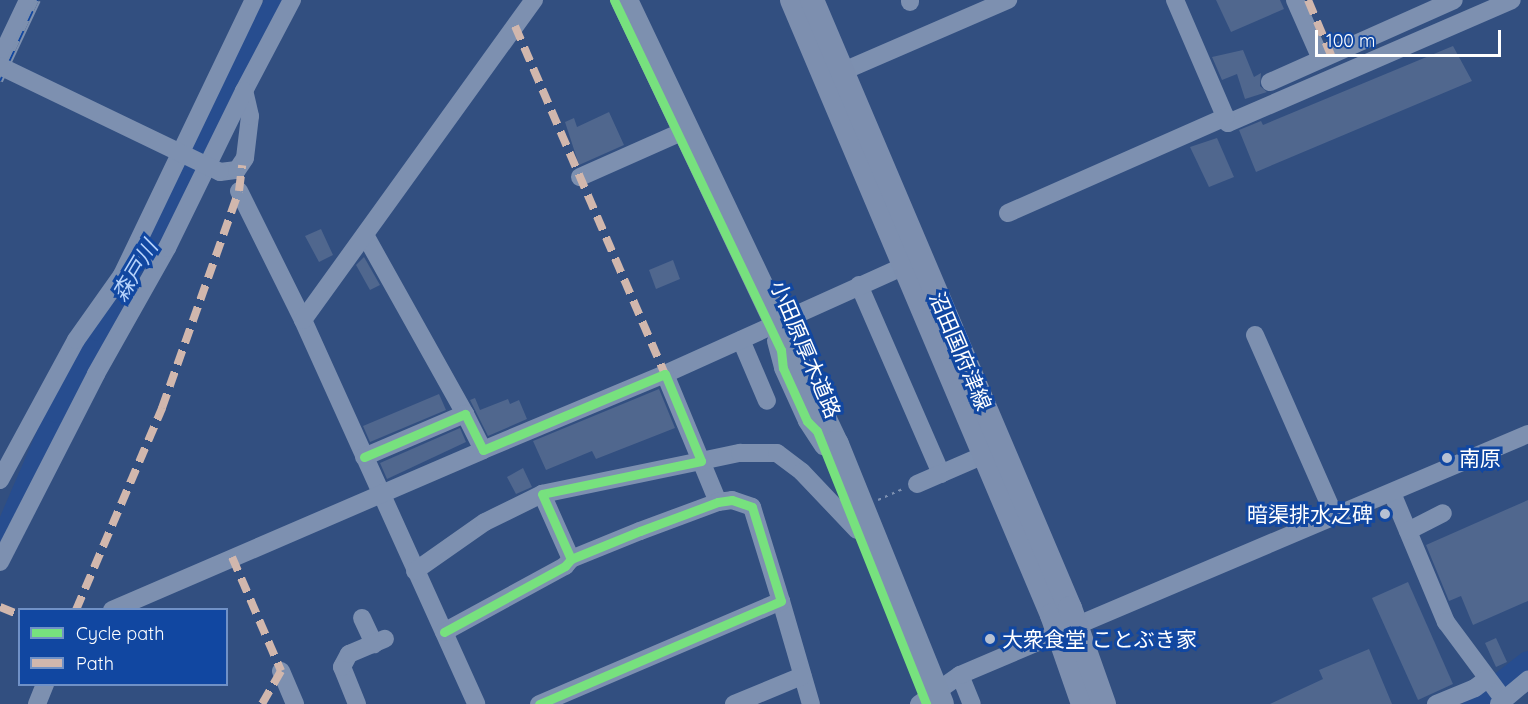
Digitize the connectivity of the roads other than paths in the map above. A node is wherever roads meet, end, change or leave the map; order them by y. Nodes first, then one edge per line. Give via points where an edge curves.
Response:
1 (28, 0) edge
2 (254, 0) edge
3 (292, 0) edge
4 (534, 0) edge
5 (614, 0) edge
6 (624, 0) edge
7 (642, 0) edge
8 (792, 0) edge
9 (812, 0) edge
10 (1008, 0) edge
11 (1174, 0) edge
12 (1295, 0) edge
13 (1308, 0) edge
14 (1454, 0) edge
15 (1512, 0) edge
16 (1326, 57) junction
17 (0, 59) edge
18 (0, 66) edge
19 (834, 75) junction
20 (1270, 82) dead end
21 (244, 92) junction
22 (1226, 117) junction
23 (677, 134) junction
24 (580, 177) dead end
25 (239, 191) dead end
26 (1008, 213) dead end
27 (365, 235) junction
28 (904, 266) junction
29 (859, 285) junction
30 (303, 320) junction
31 (770, 328) junction
32 (1255, 335) dead end
33 (741, 340) junction
34 (665, 374) junction
35 (767, 401) dead end
36 (465, 414) junction
37 (1528, 435) edge
38 (483, 450) junction
39 (984, 455) junction
40 (364, 457) junction
41 (701, 461) junction
42 (941, 474) junction
43 (0, 480) edge
44 (917, 484) road end
45 (1392, 493) junction
46 (380, 494) junction
47 (542, 494) junction
48 (718, 502) junction
49 (1330, 506) dead end
50 (1443, 513) dead end
51 (857, 530) junction
52 (1408, 531) junction
53 (571, 559) junction
54 (0, 562) edge
55 (414, 571) junction
56 (781, 601) junction
57 (114, 608) edge
58 (362, 618) dead end
59 (1067, 629) junction
60 (444, 632) junction
61 (281, 671) dead end
62 (960, 675) junction
63 (802, 676) junction
64 (1487, 679) junction
65 (1528, 680) edge
66 (44, 686) edge
67 (1502, 702) edge
68 (927, 703) edge
69 (38, 704) edge
70 (295, 704) edge
71 (357, 704) edge
72 (476, 704) edge
73 (539, 704) edge
74 (734, 704) edge
75 (811, 704) edge
76 (955, 704) edge
77 (972, 704) edge
78 (1083, 704) edge
79 (1104, 704) edge
80 (1436, 704) edge

1 - 17 street
2 - 43 street via 122,275 76,340
3 - 21 street
4 - 27 street
5 - 23 street
6 - 68 highway, 小田原厚木道路, bridge via 835,444
7 - 76 highway, 小田原厚木道路 via 776,278
8 - 19 main road, 沼田国府津線
9 - 19 main road, 沼田国府津線
10 - 19 street
11 - 22 street
12 - 16 street
13 - 16 street
14 - 16 street
15 - 22 street via 1228,123
16 - 20 street
18 - 21 street, bridge via 220,172 237,170 247,153 250,116
19 - 28 main road, 沼田国府津線
19 - 59 main road, 沼田国府津線
21 - 54 street via 167,248
22 - 26 street
23 - 24 street
23 - 31 street
25 - 30 street
27 - 30 street
27 - 36 street
28 - 29 street
28 - 39 main road, 沼田国府津線
29 - 31 street
29 - 42 street
30 - 40 street
31 - 33 street
31 - 51 street via 781,350 783,368 807,421 817,431
32 - 49 street
33 - 34 street
33 - 35 street
34 - 38 street
34 - 41 street
36 - 38 street
36 - 40 street
37 - 45 street
38 - 46 street
39 - 42 street
39 - 59 main road, 沼田国府津線
40 - 46 street
41 - 47 street
41 - 48 street
41 - 51 street via 740,453 777,453 802,472
42 - 44 street
45 - 52 street
45 - 59 street
46 - 55 street
46 - 57 street
47 - 53 street
47 - 55 street via 485,522
48 - 53 street
48 - 56 street via 732,500 752,507
50 - 52 street
51 - 68 street
52 - 64 street via 1446,622
53 - 60 street via 565,566
55 - 60 street
56 - 63 street
56 - 73 street
58 - 71 street via 379,641 349,654 342,667
59 - 62 street
59 - 78 main road, 沼田国府津線
59 - 79 main road, 沼田国府津線
60 - 72 street
61 - 70 street
62 - 68 street
62 - 77 street
63 - 74 street
63 - 75 street
64 - 67 street
64 - 80 street
65 - 67 street
66 - 69 street

